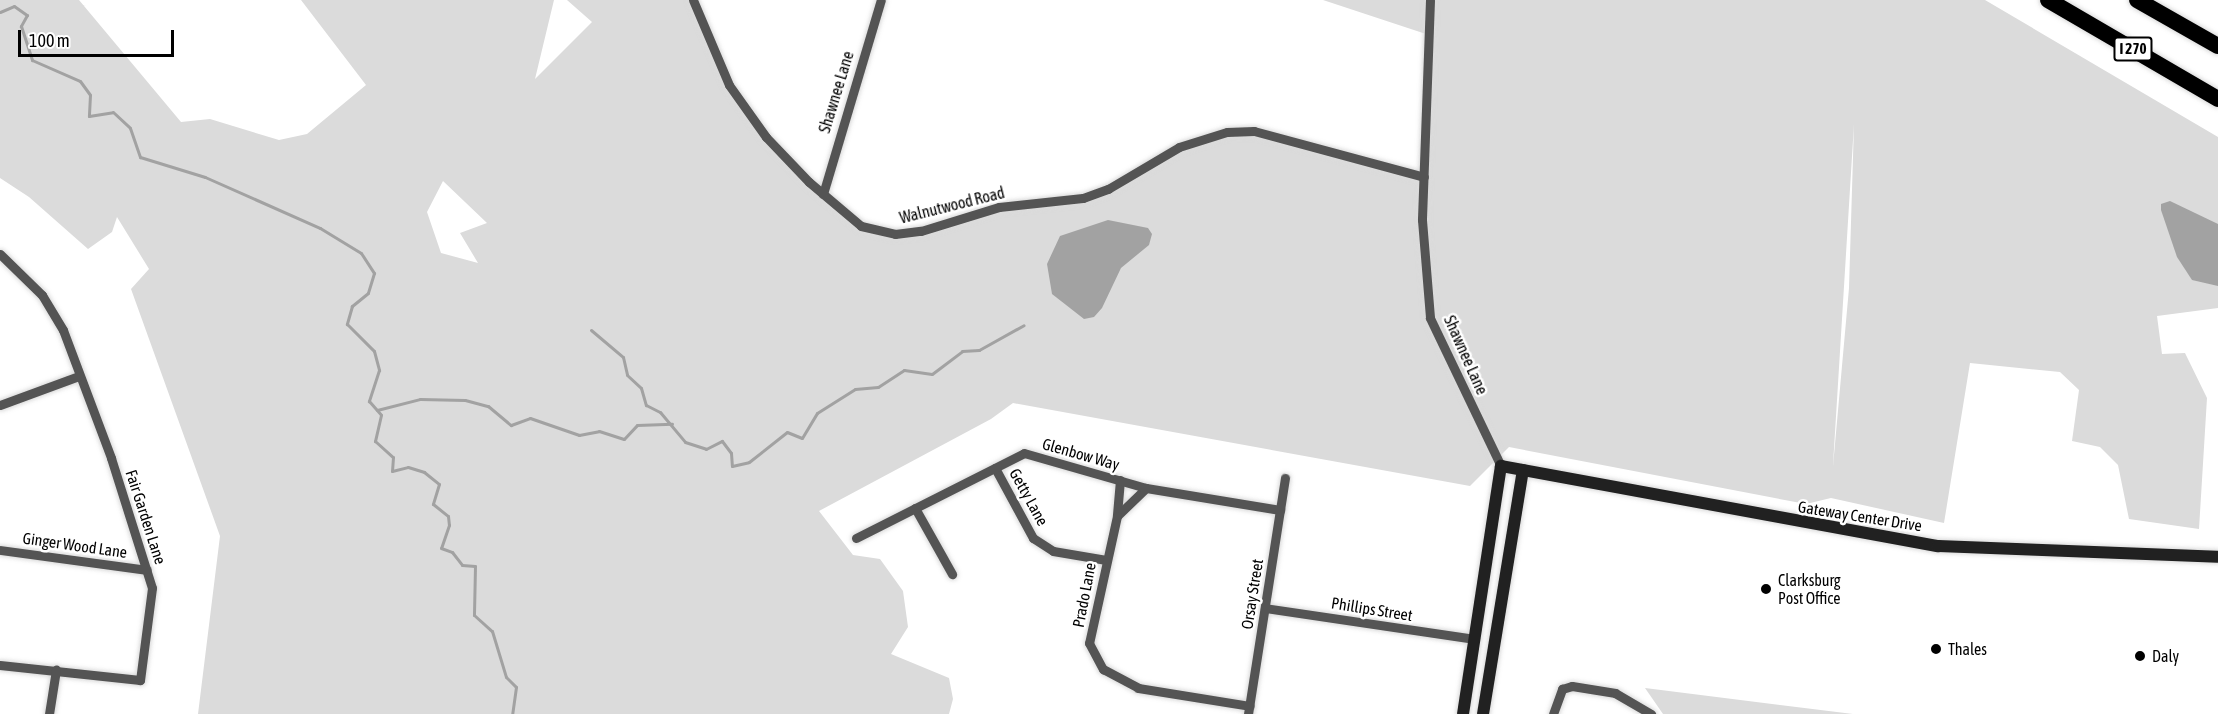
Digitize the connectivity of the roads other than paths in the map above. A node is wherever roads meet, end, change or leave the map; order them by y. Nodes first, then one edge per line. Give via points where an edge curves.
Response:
1 (693, 0) edge
2 (881, 0) edge
3 (1430, 0) edge
4 (2048, 0) edge
5 (2137, 0) edge
6 (2218, 46) edge
7 (2218, 99) edge
8 (1424, 177) junction
9 (823, 194) junction
10 (0, 254) edge
11 (79, 376) junction
12 (0, 405) edge
13 (1501, 466) junction
14 (995, 468) junction
15 (1523, 470) junction
16 (1285, 478) dead end
17 (1120, 480) junction
18 (1146, 488) junction
19 (915, 508) junction
20 (1280, 510) junction
21 (1117, 516) junction
22 (856, 538) dead end
23 (0, 550) edge
24 (2218, 557) edge
25 (1106, 560) junction
26 (147, 570) junction
27 (952, 574) dead end
28 (1265, 608) junction
29 (1474, 639) junction
30 (0, 665) edge
31 (56, 670) junction
32 (1249, 710) edge
33 (50, 714) edge
34 (1462, 714) edge
35 (1483, 714) edge
36 (1553, 714) edge
37 (1651, 714) edge

1 - 9 street, Walnutwood Road via 729,85 766,137
2 - 9 street, Shawnee Lane
3 - 8 street, Shawnee Lane
4 - 7 highway, I 270
5 - 6 highway, I 270
8 - 9 street, Walnutwood Road via 1254,131 1227,132 1179,147 1108,189 1083,198 999,207 921,231 895,234 861,226
8 - 13 street, Shawnee Lane via 1422,220 1430,318
10 - 11 street, Fair Garden Lane via 24,275 54,312
11 - 12 street
11 - 26 street, Fair Garden Lane
13 - 15 street, Gateway Center Drive
13 - 29 street
14 - 17 street, Glenbow Way via 1024,453
14 - 19 street, Glenbow Way
14 - 25 street, Getty Lane via 1033,538 1053,551
15 - 24 street, Gateway Center Drive via 1938,546
15 - 35 street
16 - 20 street, Orsay Street
17 - 18 street, Glenbow Way
17 - 21 street, Prado Lane
18 - 20 street, Glenbow Way
18 - 21 street
19 - 22 street, Glenbow Way
19 - 27 street
20 - 28 street, Orsay Street
21 - 25 street, Prado Lane
23 - 26 street, Ginger Wood Lane
25 - 32 street, Prado Lane via 1089,643 1103,669 1138,688
26 - 31 street, Fair Garden Lane via 152,588 141,680
28 - 29 street, Phillips Street
28 - 32 street, Orsay Street
29 - 34 street
30 - 31 street, Fair Garden Lane
31 - 33 street
36 - 37 street via 1562,689 1572,686 1615,693

